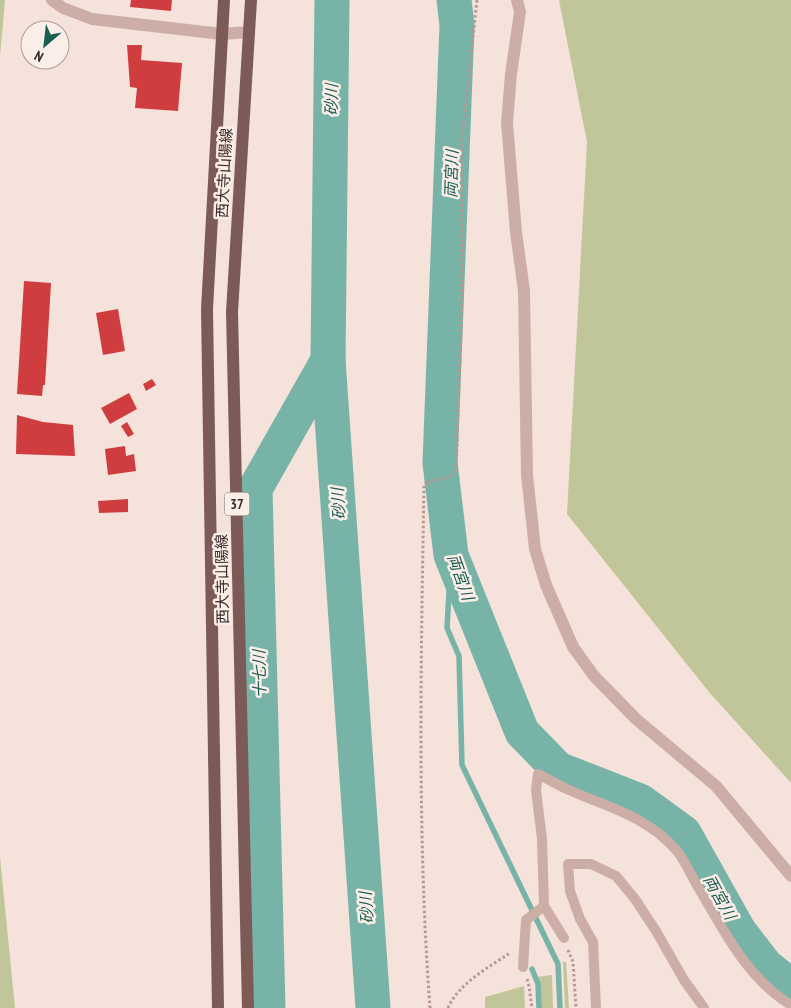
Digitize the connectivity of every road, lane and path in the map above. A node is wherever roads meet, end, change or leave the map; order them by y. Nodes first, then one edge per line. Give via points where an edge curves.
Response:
1 (52, 0) edge
2 (224, 0) edge
3 (251, 0) edge
4 (477, 0) edge
5 (517, 0) edge
6 (249, 32) junction
7 (222, 34) junction
8 (791, 876) edge
9 (544, 906) junction
10 (564, 938) joint
11 (523, 945) junction
12 (523, 967) joint
13 (791, 1005) edge
14 (218, 1008) edge
15 (248, 1008) edge
16 (430, 1008) edge
17 (448, 1008) edge
18 (532, 1008) edge
19 (576, 1008) edge
20 (596, 1008) edge
21 (704, 1008) edge

1 - 7 street via 92,19
2 - 7 main road, 西大寺山陽線 / 37
3 - 6 main road, 西大寺山陽線 / 37
4 - 16 path via 462,139 462,300 456,474 424,484 421,666 424,928
5 - 8 street via 520,12 507,123 524,291 527,475 535,549 546,586 572,646 594,676 636,719 716,786
6 - 7 street
6 - 15 main road, 西大寺山陽線 / 37 via 232,312
7 - 14 main road, 西大寺山陽線 / 37 via 208,309
9 - 10 lane
9 - 11 lane via 526,920
9 - 13 lane via 542,839 536,790 538,774 641,820 658,832 678,852 723,929 756,976
10 - 19 path via 573,962
11 - 12 lane
11 - 17 path via 471,981
12 - 18 path via 530,986
20 - 21 lane via 593,942 570,891 568,864 591,864 616,876 641,907

